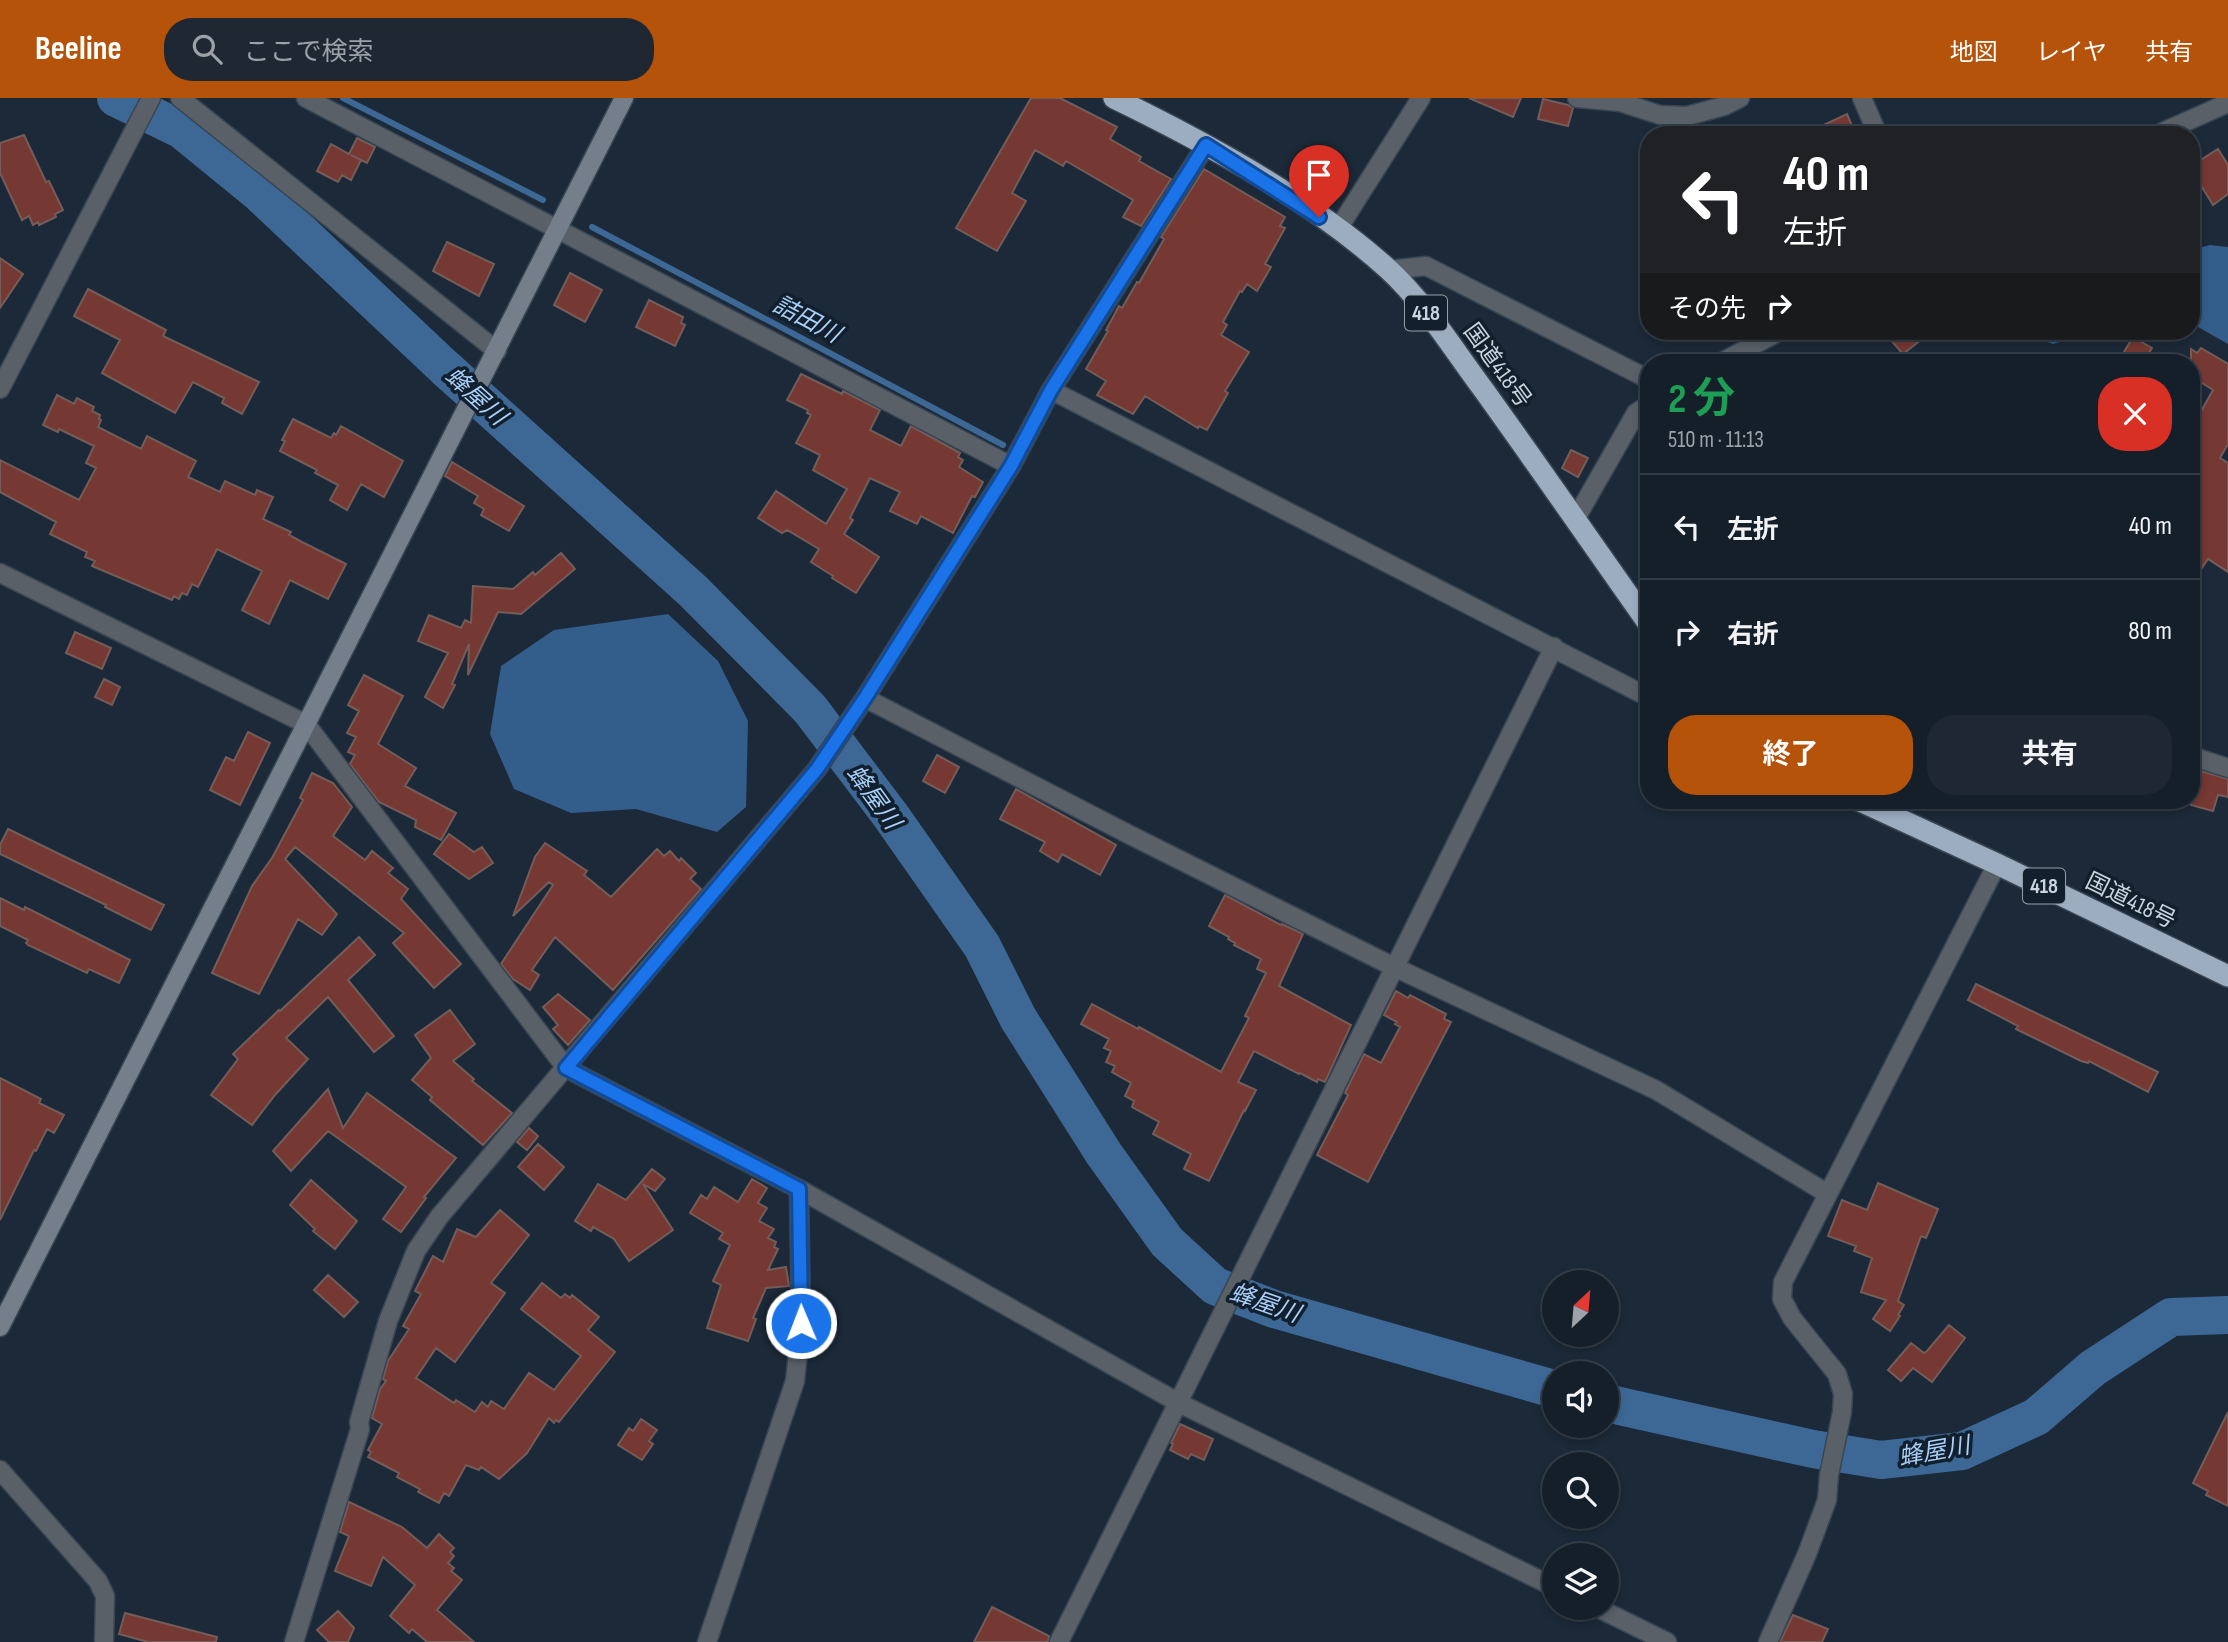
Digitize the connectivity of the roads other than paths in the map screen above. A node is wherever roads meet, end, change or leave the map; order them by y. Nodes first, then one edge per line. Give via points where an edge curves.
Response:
1 (151, 98) edge
2 (180, 98) edge
3 (306, 98) edge
4 (624, 98) edge
5 (1114, 98) edge
6 (1421, 98) edge
7 (1577, 98) edge
8 (1740, 98) edge
9 (1862, 98) edge
10 (2228, 103) edge
11 (1874, 126) edge
12 (2176, 126) edge
13 (1206, 145) junction
14 (1338, 229) junction
15 (557, 231) junction
16 (1388, 270) junction
17 (1763, 340) edge
18 (1737, 354) edge
19 (494, 357) junction
20 (1640, 375) edge
21 (0, 389) edge
22 (1051, 390) junction
23 (1640, 410) edge
24 (1011, 466) junction
25 (1576, 518) junction
26 (0, 573) edge
27 (1640, 611) edge
28 (1553, 647) junction
29 (1640, 693) edge
30 (865, 698) junction
31 (306, 724) junction
32 (2200, 759) edge
33 (2228, 768) edge
34 (1878, 809) edge
35 (1997, 864) junction
36 (1394, 967) junction
37 (2228, 976) edge
38 (566, 1068) junction
39 (799, 1189) junction
40 (1828, 1194) junction
41 (0, 1327) edge
42 (1179, 1403) junction
43 (0, 1470) edge
44 (1542, 1581) edge
45 (1619, 1618) edge
46 (104, 1642) edge
47 (294, 1642) edge
48 (706, 1642) edge
49 (1059, 1642) edge
50 (1667, 1642) edge
51 (1768, 1642) edge

1 - 21 street
2 - 19 street
3 - 15 street
4 - 15 street
5 - 13 highway, 国道418号 / 418
6 - 14 street
7 - 8 street via 1687,116
9 - 11 street
10 - 12 street
13 - 14 highway, 国道418号 / 418
13 - 22 street
14 - 16 highway, 国道418号 / 418
15 - 19 street
15 - 24 street
16 - 20 street via 1426,266
16 - 25 highway, 国道418号 / 418 via 1432,319
17 - 18 street
19 - 31 street
22 - 24 street
22 - 28 street
23 - 25 street
24 - 30 street
25 - 27 highway, 国道418号 / 418
26 - 31 street
28 - 29 street
28 - 36 street
30 - 36 street
30 - 38 street via 817,769
31 - 38 street
31 - 41 street
32 - 33 street
34 - 35 highway, 国道418号 / 418
35 - 37 highway, 国道418号 / 418
35 - 40 street
36 - 40 street via 1656,1090
36 - 42 street
38 - 39 street
38 - 47 street via 439,1217 416,1251 388,1321
39 - 42 street
39 - 48 street via 801,1323 795,1381
40 - 51 street via 1783,1282 1782,1299 1837,1374 1842,1412 1827,1500
42 - 44 street
42 - 49 street
43 - 46 street via 98,1581 105,1596
45 - 50 street

